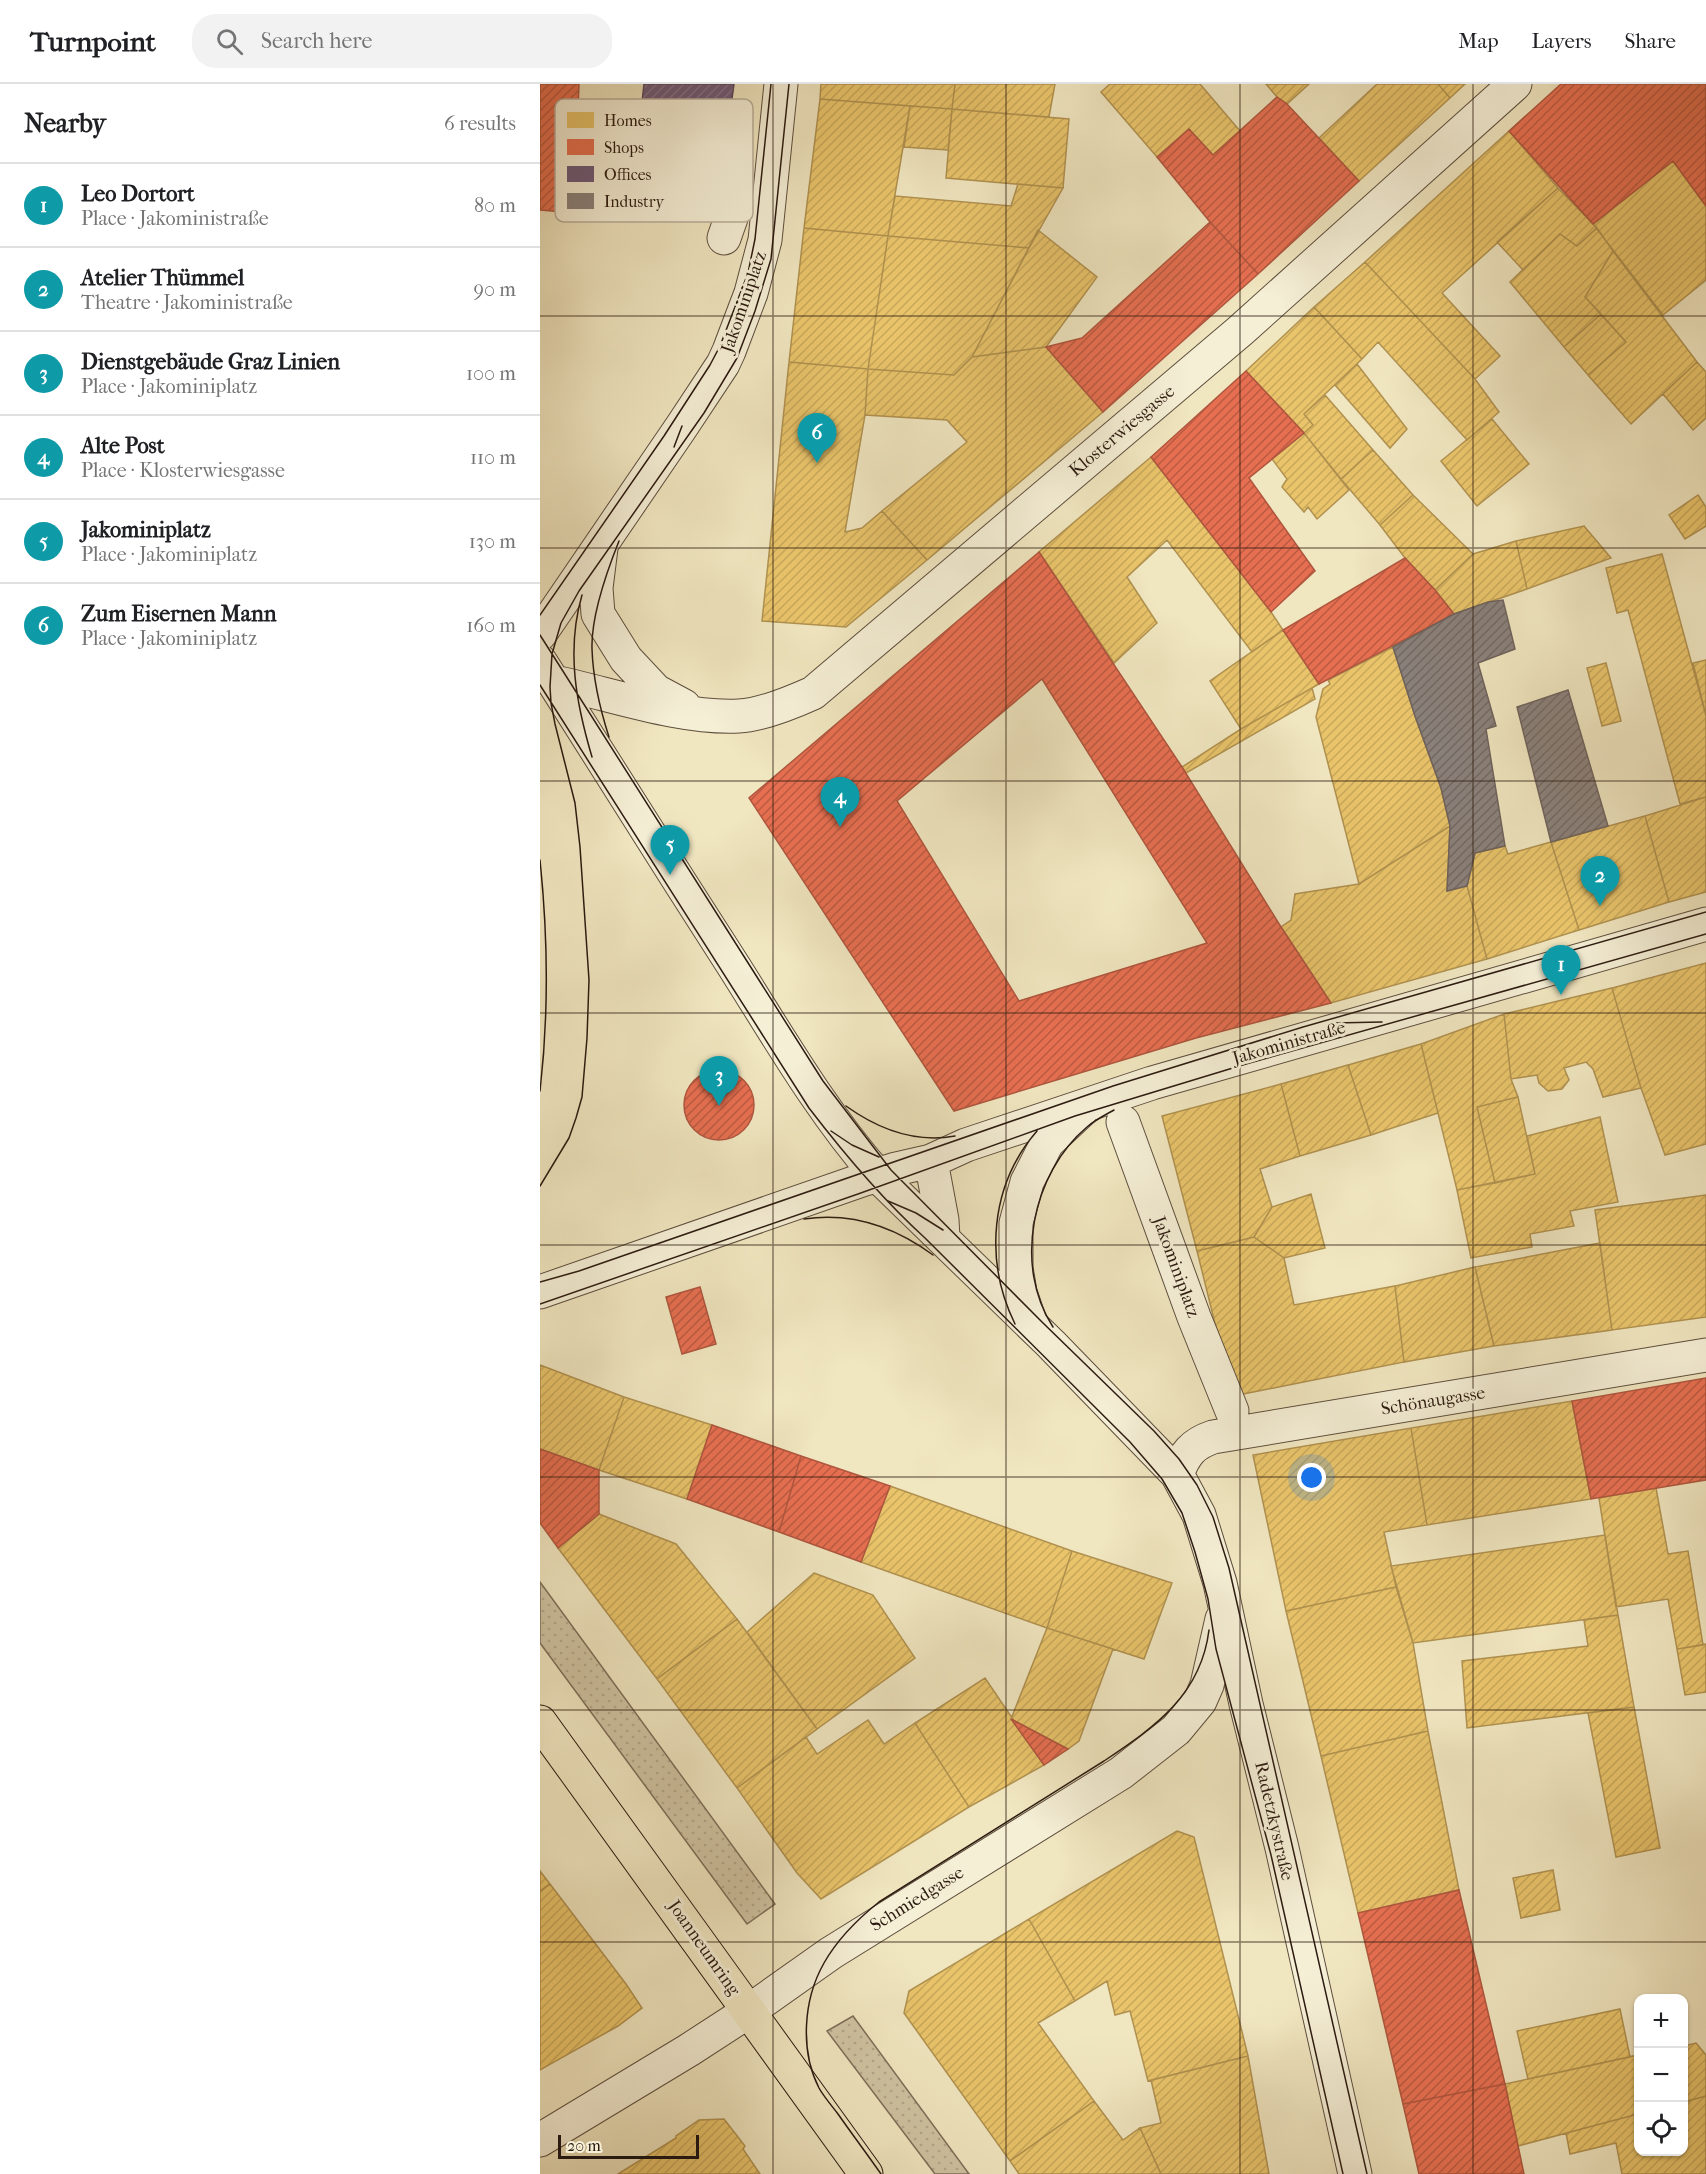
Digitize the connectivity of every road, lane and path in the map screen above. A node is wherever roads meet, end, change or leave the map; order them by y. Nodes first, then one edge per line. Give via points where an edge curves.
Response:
1 (781, 84) edge
2 (1515, 84) edge
3 (602, 544) junction
4 (540, 634) edge
5 (547, 671) edge
6 (697, 713) junction
7 (1706, 924) edge
8 (1091, 1102) junction
9 (1123, 1122) dead end
10 (931, 1161) junction
11 (877, 1175) junction
12 (943, 1238) junction
13 (540, 1292) edge
14 (1030, 1324) junction
15 (1706, 1355) edge
16 (1232, 1411) dead end
17 (1177, 1474) junction
18 (1225, 1604) junction
19 (540, 1722) edge
20 (749, 2012) junction
21 (540, 2140) edge
22 (866, 2174) edge
23 (1355, 2174) edge

1 - 3 street, Jakominiplatz via 765,240 751,293 723,364
2 - 6 street, Klosterwiesgasse via 1240,331 813,693 740,716
3 - 4 street, Jakominiplatz
3 - 6 street, Jakominiplatz via 596,588 598,614 627,659 656,691
5 - 6 street via 641,704
5 - 11 street via 814,1091
7 - 8 street, Jakoministraße
8 - 10 street, Jakoministraße
8 - 14 street via 1047,1143 1027,1182 1015,1246 1020,1292
9 - 16 street, Jakominiplatz
10 - 11 street, Jakoministraße
10 - 12 street
11 - 12 street
11 - 13 street
12 - 14 street
14 - 17 street
15 - 17 street, Schönaugasse via 1213,1437 1185,1454
17 - 18 street, Radetzkystraße via 1199,1515
18 - 20 street, Schmiedgasse via 1200,1701 1176,1730 1121,1773 831,1953
18 - 23 street, Radetzkystraße
19 - 20 main road, Joanneumring
20 - 21 street, Schmiedgasse
20 - 22 main road, Joanneumring

